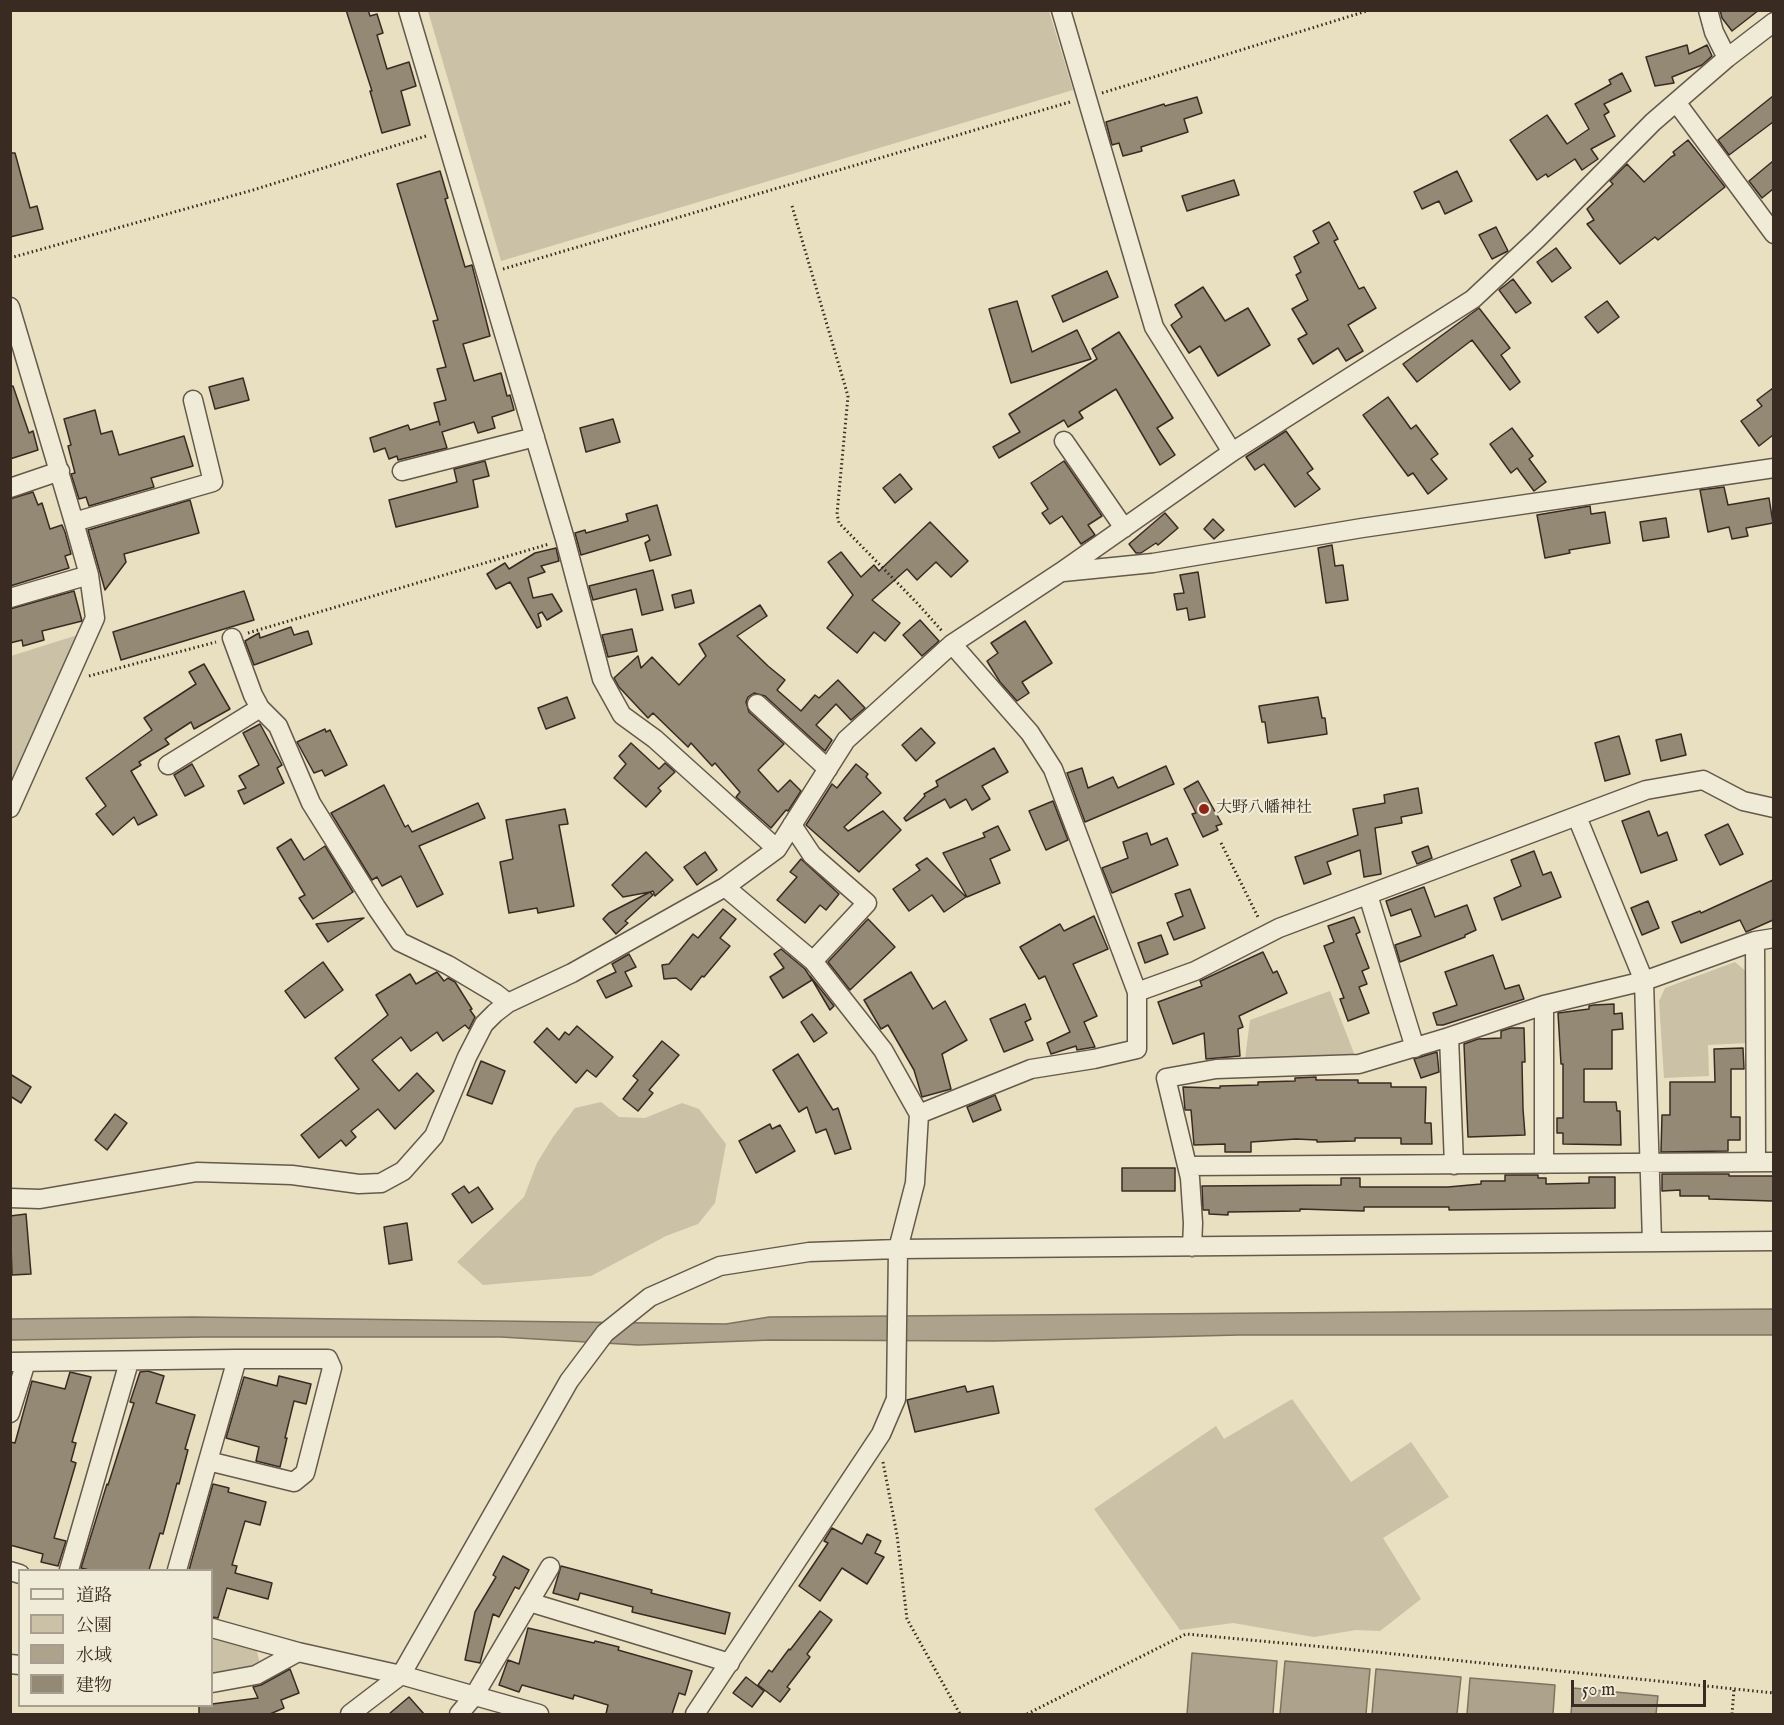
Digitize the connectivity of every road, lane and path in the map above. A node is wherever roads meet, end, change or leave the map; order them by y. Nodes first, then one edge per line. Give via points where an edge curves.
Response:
1 (408, 10) edge
2 (1062, 10) edge
3 (1370, 10) edge
4 (1708, 10) edge
5 (1773, 22) edge
6 (1726, 58) junction
7 (1087, 97) junction
8 (1676, 102) junction
9 (444, 131) junction
10 (792, 206) dead end
11 (1773, 234) edge
12 (10, 258) edge
13 (487, 274) junction
14 (10, 307) edge
15 (192, 400) dead end
16 (535, 436) junction
17 (1064, 441) dead end
18 (1232, 452) junction
19 (1773, 468) edge
20 (60, 471) junction
21 (402, 471) dead end
22 (10, 488) edge
23 (74, 522) junction
24 (1124, 528) junction
25 (565, 539) junction
26 (1061, 572) junction
27 (88, 575) junction
28 (10, 597) edge
29 (232, 638) junction
30 (952, 644) junction
31 (67, 682) junction
32 (757, 704) dead end
33 (260, 708) junction
34 (168, 765) dead end
35 (828, 769) junction
36 (10, 808) edge
37 (1773, 808) edge
38 (1577, 817) junction
39 (792, 825) junction
40 (1221, 843) dead end
41 (777, 849) junction
42 (725, 887) junction
43 (1368, 895) junction
44 (1267, 934) junction
45 (1773, 938) edge
46 (1755, 941) junction
47 (813, 962) junction
48 (1644, 981) junction
49 (1137, 992) junction
50 (508, 1003) junction
51 (1544, 1005) junction
52 (1449, 1038) junction
53 (1415, 1048) junction
54 (919, 1114) junction
55 (1765, 1162) edge
56 (1544, 1164) junction
57 (1649, 1164) junction
58 (1454, 1165) junction
59 (1187, 1166) junction
60 (10, 1198) edge
61 (1773, 1241) edge
62 (1652, 1242) junction
63 (1192, 1247) junction
64 (898, 1249) junction
65 (237, 1359) junction
66 (18, 1362) edge
67 (129, 1362) junction
68 (10, 1413) edge
69 (881, 1434) junction
70 (208, 1461) junction
71 (550, 1567) dead end
72 (69, 1569) edge
73 (177, 1569) edge
74 (529, 1602) junction
75 (213, 1628) edge
76 (298, 1652) junction
77 (730, 1663) junction
78 (401, 1675) junction
79 (213, 1683) edge
80 (1734, 1689) junction
81 (1773, 1693) edge
82 (474, 1696) junction
83 (350, 1714) edge
84 (459, 1714) edge
85 (539, 1714) edge
86 (695, 1714) edge
87 (960, 1714) edge
88 (1027, 1714) edge
89 (1731, 1714) edge

1 - 9 street
2 - 7 street
3 - 7 path
4 - 6 street
5 - 6 street
6 - 8 street
7 - 13 path
7 - 18 street via 1154,327
8 - 11 street
8 - 18 street via 1473,298
9 - 12 path
9 - 13 street
10 - 30 path via 848,396 839,522
13 - 16 street
14 - 20 street
15 - 23 street via 213,482
16 - 21 street
16 - 25 street
17 - 24 street
18 - 24 street
19 - 26 street via 1374,526 1153,563
20 - 22 street
20 - 23 street
23 - 27 street
24 - 26 street
25 - 29 path
25 - 41 street via 602,680 622,715 655,738
26 - 30 street
27 - 28 street
27 - 31 street via 95,618
29 - 31 path
29 - 33 street
30 - 35 street via 846,740
30 - 49 street via 1030,733 1053,769
31 - 36 street
32 - 35 street
33 - 34 street
33 - 50 street via 279,726 311,803 400,942 448,965
35 - 39 street
37 - 38 street via 1743,801 1703,780 1646,790
38 - 43 street
38 - 48 street
39 - 41 street
39 - 47 street via 812,855 867,903
40 - 44 path
41 - 42 street
42 - 47 street
42 - 50 street via 572,973
43 - 44 street
43 - 53 street
44 - 49 street via 1195,971
45 - 46 street
46 - 48 street
46 - 55 street
47 - 54 street via 883,1050
48 - 51 street
48 - 57 street
49 - 54 street via 1137,1049 1031,1069
50 - 60 street via 484,1024 434,1136 403,1171 381,1183 197,1172 40,1199
51 - 52 street
51 - 56 street
52 - 53 street
52 - 58 street
53 - 59 street via 1359,1064 1216,1069 1166,1078
54 - 64 street via 915,1183
55 - 57 street
56 - 57 street
56 - 58 street
57 - 62 street
58 - 59 street
59 - 63 street
61 - 62 street
62 - 63 street
63 - 64 street
64 - 69 street via 896,1399
64 - 78 street via 809,1252 720,1266 650,1297 605,1333 569,1381
65 - 67 street
65 - 70 street
65 - 70 street via 328,1359 332,1368 305,1473 294,1482
66 - 67 street
66 - 68 street
67 - 72 street
69 - 77 street
69 - 87 path via 907,1618
70 - 73 street
71 - 74 street
74 - 77 street
74 - 82 street
75 - 76 street
76 - 78 street
76 - 79 street via 256,1675
77 - 86 street
78 - 82 street
78 - 83 street
80 - 81 path
80 - 88 path via 1186,1634
80 - 89 path
82 - 84 street
82 - 85 street

